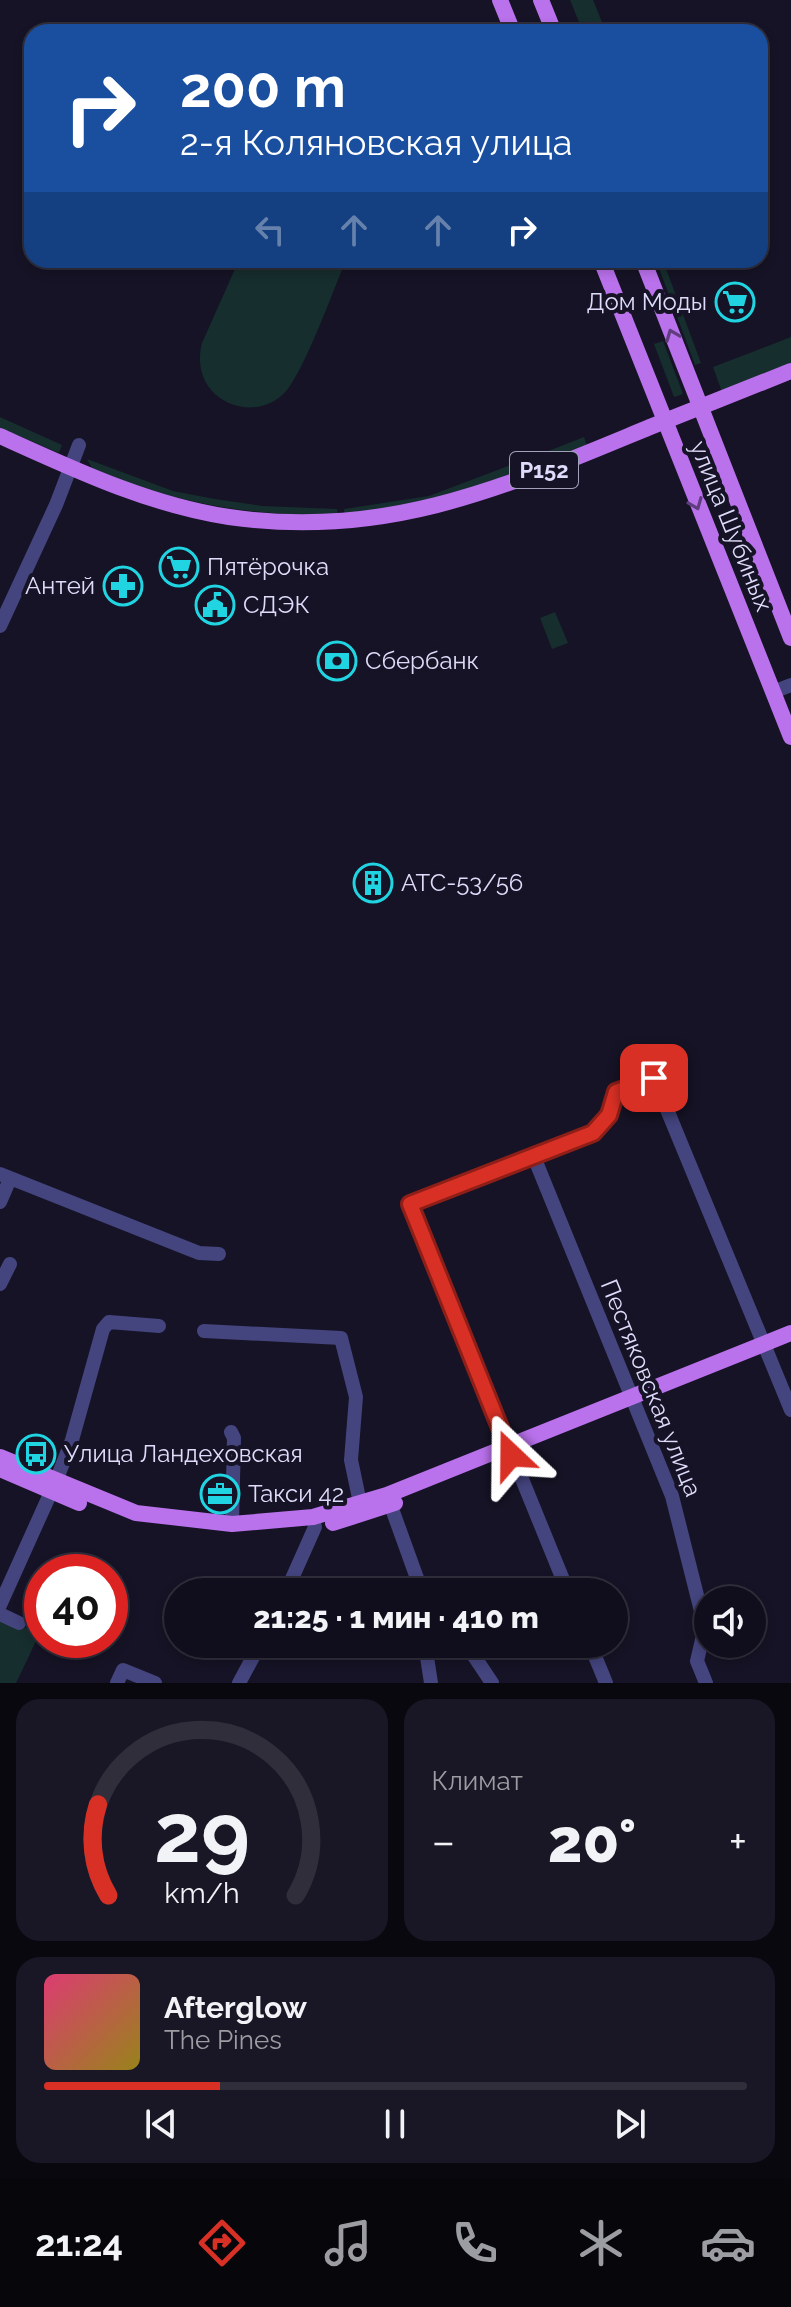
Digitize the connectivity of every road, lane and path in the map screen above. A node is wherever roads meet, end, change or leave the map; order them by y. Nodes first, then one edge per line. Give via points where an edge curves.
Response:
1 (500, 0) edge
2 (541, 0) edge
3 (510, 24) edge
4 (551, 24) edge
5 (604, 268) edge
6 (646, 268) edge
7 (791, 371) edge
8 (791, 381) edge
9 (702, 412) junction
10 (666, 426) junction
11 (0, 436) edge
12 (79, 445) dead end
13 (0, 447) edge
14 (69, 473) junction
15 (0, 626) edge
16 (791, 638) edge
17 (791, 685) edge
18 (773, 692) junction
19 (791, 737) edge
20 (534, 1157) junction
21 (5, 1176) edge
22 (0, 1202) edge
23 (219, 1254) dead end
24 (10, 1264) dead end
25 (0, 1284) edge
26 (159, 1326) dead end
27 (204, 1331) dead end
28 (791, 1333) edge
29 (791, 1345) edge
30 (768, 1348) junction
31 (635, 1402) junction
32 (791, 1410) edge
33 (231, 1432) dead end
34 (509, 1450) junction
35 (0, 1457) edge
36 (0, 1469) edge
37 (54, 1487) junction
38 (389, 1500) junction
39 (360, 1503) junction
40 (314, 1522) junction
41 (232, 1524) junction
42 (292, 1578) edge
43 (417, 1578) edge
44 (562, 1578) edge
45 (0, 1605) edge
46 (0, 1614) edge
47 (19, 1623) dead end
48 (252, 1658) edge
49 (427, 1658) edge
50 (475, 1658) edge
51 (596, 1658) edge
52 (120, 1677) edge
53 (155, 1683) edge
54 (239, 1683) edge
55 (431, 1683) edge
56 (492, 1683) edge
57 (606, 1683) edge
58 (706, 1683) edge

1 - 3 main road
2 - 4 main road
5 - 10 main road, улица Шубиных
9 -> 6 main road, улица Шубиных
7 - 9 main road, Р152
8 - 9 main road, Р152
9 - 10 main road, Р152
9 - 16 main road, улица Шубиных
10 - 14 main road, Р152 via 481,495 364,520 229,517
10 -> 18 main road, улица Шубиных
11 - 14 main road, Р152
12 - 14 street
13 - 14 main road, Р152
14 - 15 street
17 - 18 street
18 - 19 main road, улица Шубиных
20 - 30 street via 593,1133 609,1115 616,1092 654,1078
20 - 31 street, Пестяковская улица
20 - 34 street via 410,1204
21 - 22 street
21 - 23 street via 199,1253
24 - 25 street
26 - 37 street via 109,1322 103,1329
27 - 39 street via 341,1338 356,1397 351,1460
28 - 30 main road
29 - 30 main road
30 - 31 main road
30 - 32 street
31 - 34 main road
31 - 58 street, Пестяковская улица via 672,1496 702,1612 703,1642 697,1661
33 - 41 street
34 - 38 main road
34 - 44 street
35 - 37 main road
36 - 37 main road
37 - 40 main road via 121,1520 176,1530 236,1535
37 - 41 main road via 136,1513
37 - 45 street
38 - 39 main road
38 - 40 main road
38 - 43 street
39 - 40 main road
40 - 41 main road
40 - 42 street
46 - 47 street
48 - 54 street
49 - 55 street
50 - 56 street
51 - 57 street
52 - 53 street

